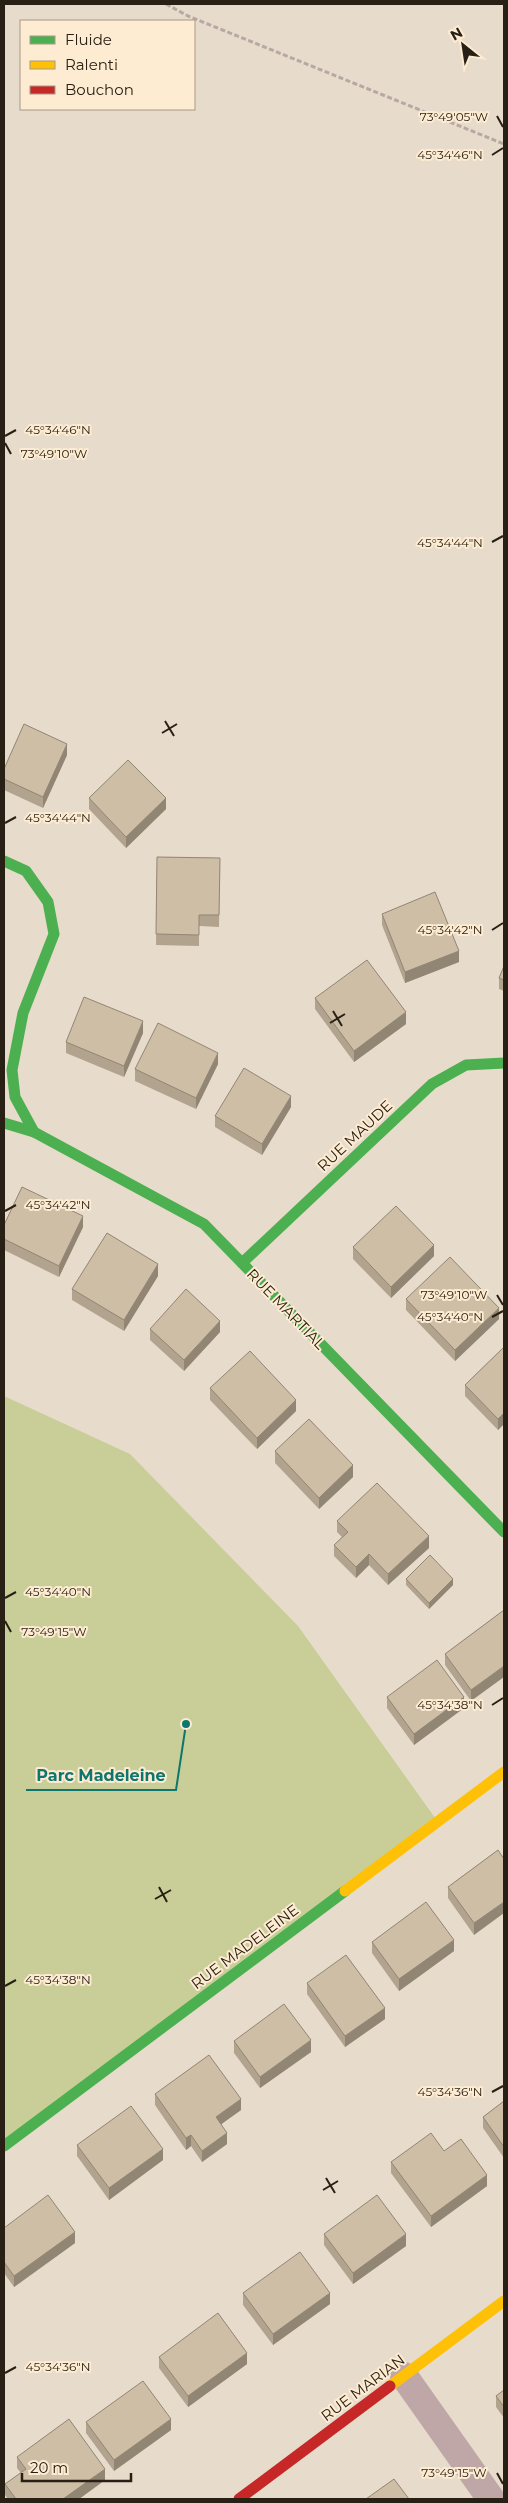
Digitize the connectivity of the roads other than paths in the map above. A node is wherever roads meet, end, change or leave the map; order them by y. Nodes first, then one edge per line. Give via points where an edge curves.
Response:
1 (4, 861) edge
2 (14, 1018) edge
3 (504, 1063) edge
4 (4, 1123) edge
5 (34, 1132) junction
6 (242, 1263) junction
7 (504, 1532) edge
8 (504, 1772) edge
9 (4, 2146) edge
10 (504, 2301) edge
11 (404, 2376) junction
12 (239, 2499) edge
13 (491, 2499) edge

1 - 2 street via 26,871 48,902 54,934
2 - 5 street via 14,1097
3 - 6 street, RUE MAUDE via 466,1065 432,1084
4 - 5 street, RUE MARTIAL
5 - 6 street, RUE MARTIAL via 204,1224
6 - 7 street, RUE MARTIAL
8 - 9 street, RUE MADELEINE
10 - 11 street, RUE MARIAN
11 - 12 street, RUE MARIAN
11 - 13 street

